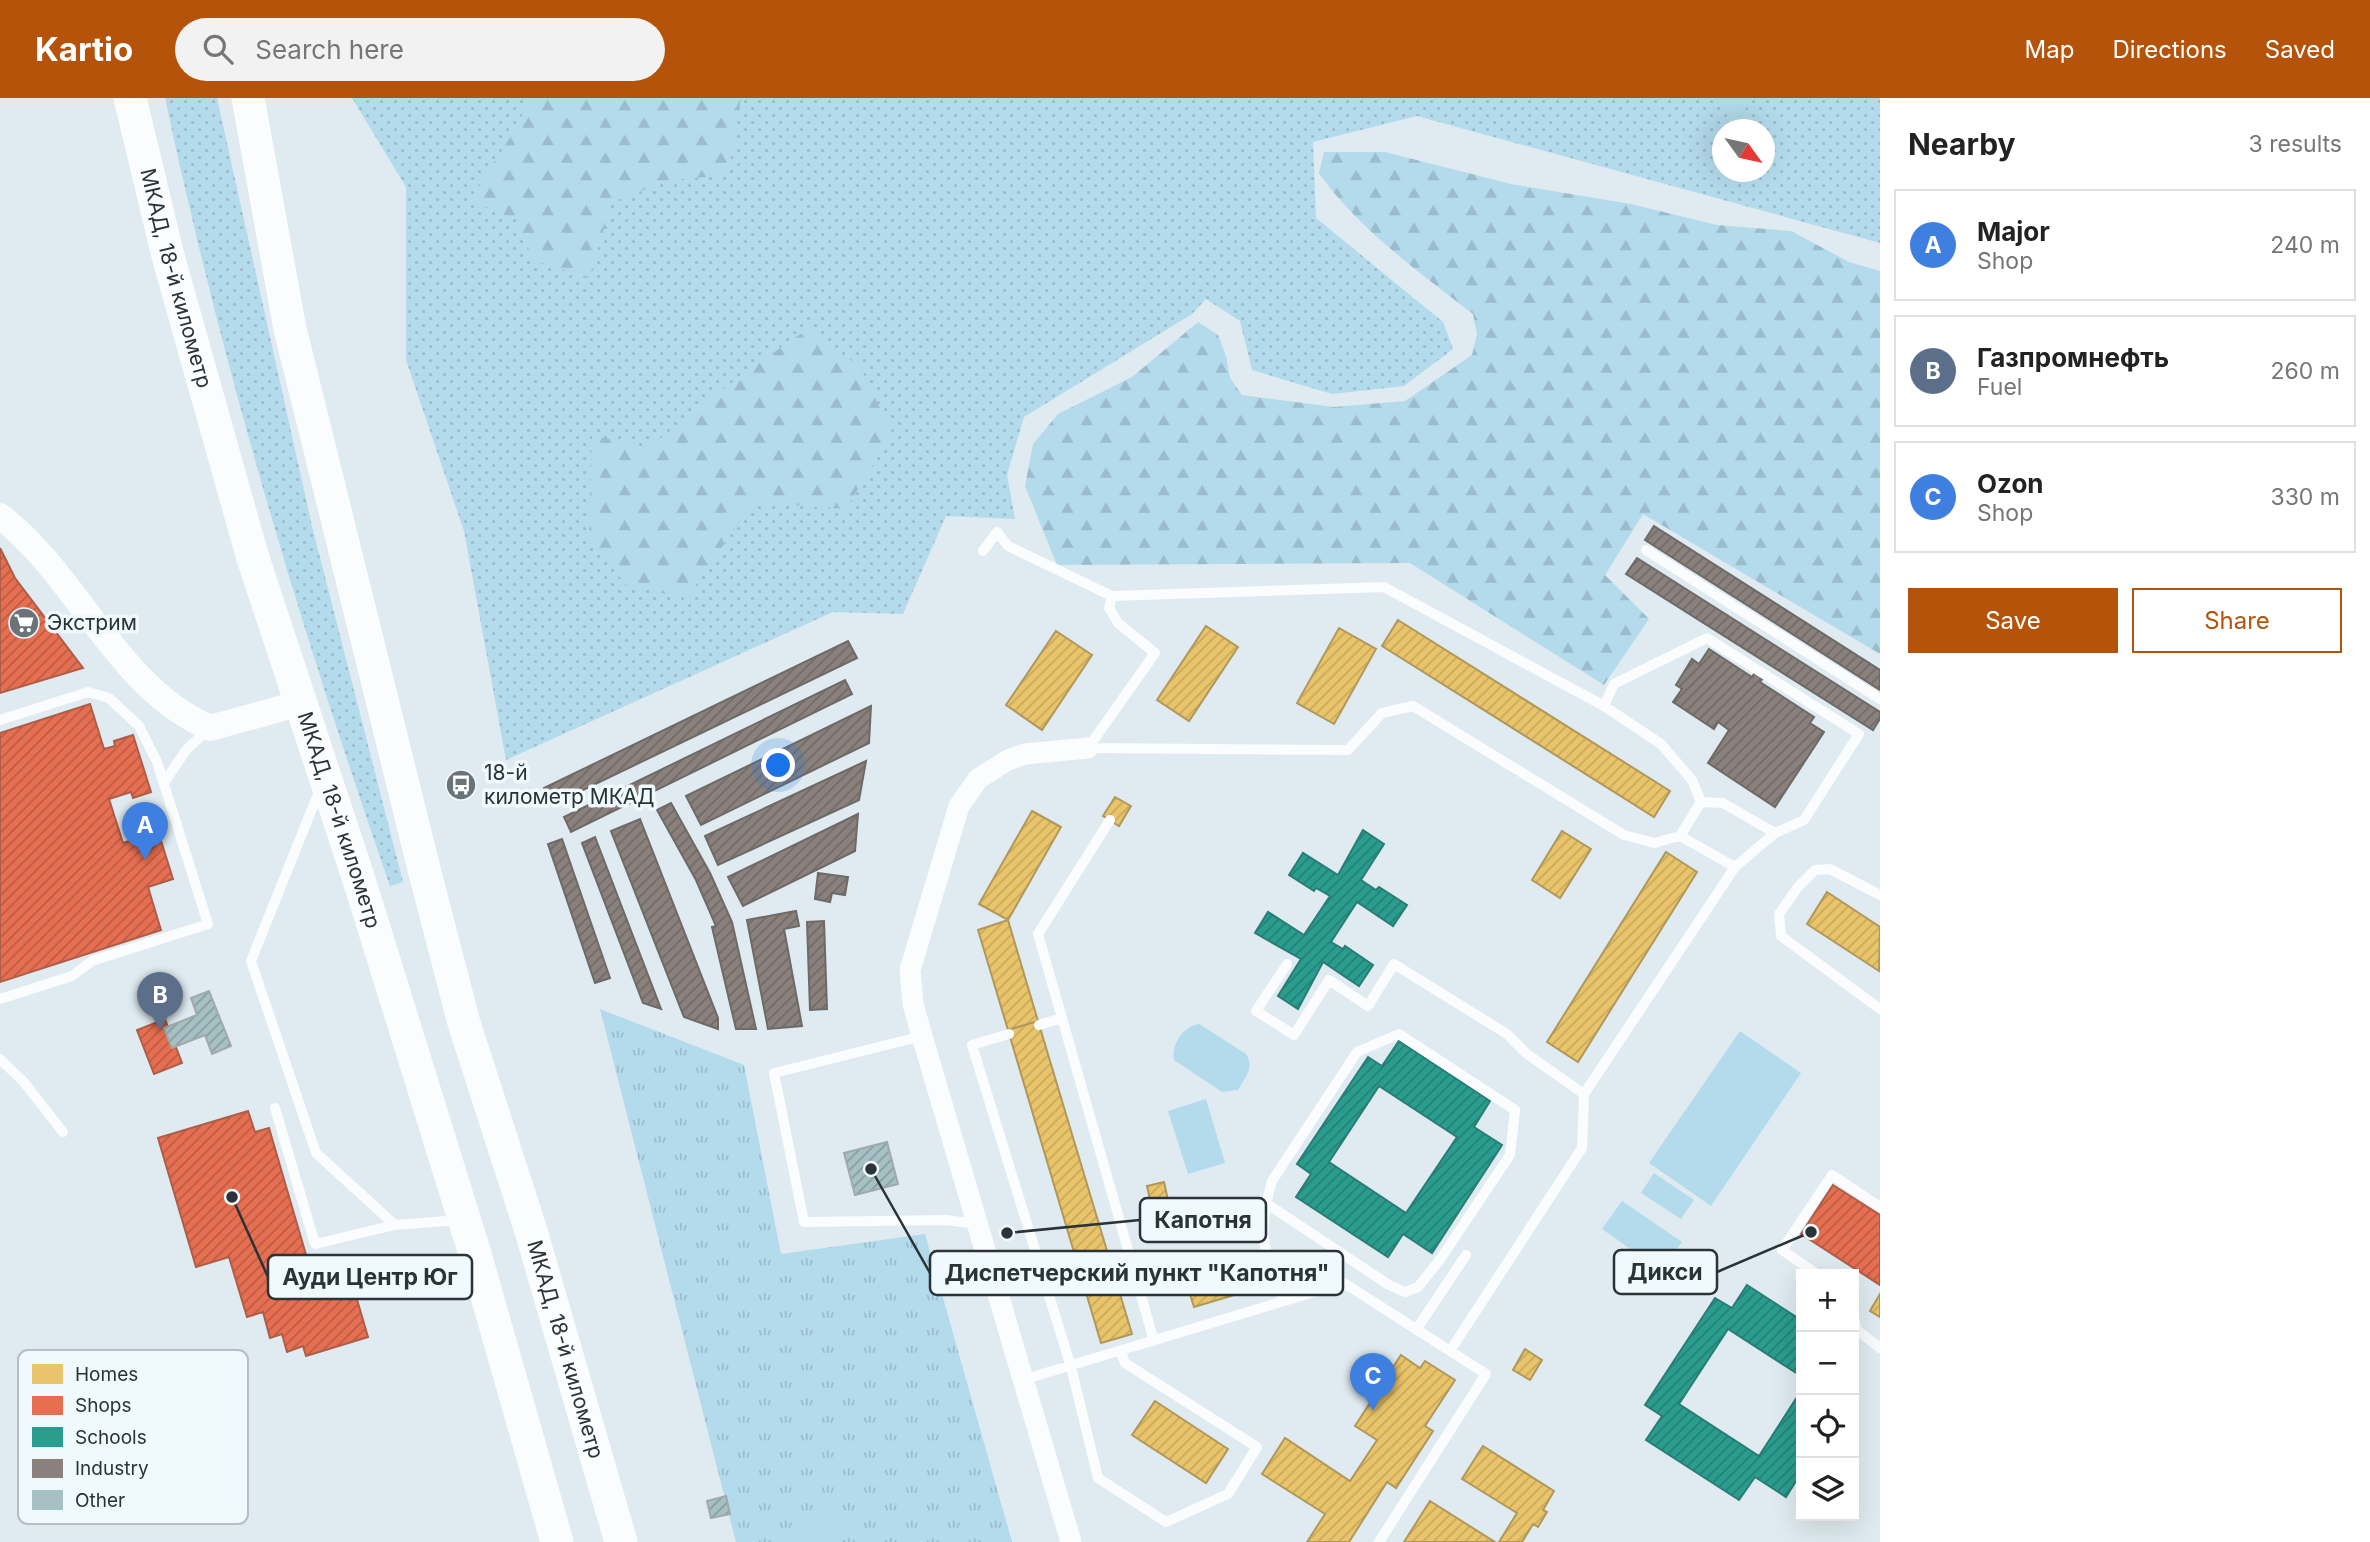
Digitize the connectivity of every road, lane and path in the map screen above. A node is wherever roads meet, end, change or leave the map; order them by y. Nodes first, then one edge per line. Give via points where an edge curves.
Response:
1 (130, 98) edge
2 (248, 98) edge
3 (0, 516) edge
4 (1646, 550) dead end
5 (984, 551) dead end
6 (1112, 596) junction
7 (1880, 699) edge
8 (302, 703) junction
9 (1604, 706) junction
10 (0, 720) edge
11 (210, 728) junction
12 (1088, 748) junction
13 (325, 777) junction
14 (164, 783) junction
15 (1701, 802) junction
16 (1110, 820) dead end
17 (1775, 833) junction
18 (1680, 836) junction
19 (1735, 867) junction
20 (1880, 895) edge
21 (1287, 964) dead end
22 (0, 999) edge
23 (1880, 1009) edge
24 (1062, 1018) junction
25 (1039, 1025) dead end
26 (1009, 1034) dead end
27 (922, 1036) junction
28 (0, 1059) edge
29 (1584, 1094) junction
30 (275, 1108) dead end
31 (63, 1132) dead end
32 (1266, 1203) junction
33 (1880, 1207) edge
34 (464, 1219) junction
35 (976, 1224) junction
36 (395, 1225) junction
37 (1466, 1255) dead end
38 (1810, 1269) edge
39 (1280, 1293) dead end
40 (1416, 1330) junction
41 (1859, 1332) edge
42 (1154, 1342) junction
43 (1880, 1348) edge
44 (1450, 1351) junction
45 (1121, 1352) junction
46 (1071, 1367) junction
47 (1022, 1380) junction
48 (557, 1542) edge
49 (621, 1542) edge
50 (1071, 1542) edge
51 (1379, 1542) edge

1 - 8 highway, МКАД, 18-й километр via 206,397
2 - 49 highway, МКАД, 18-й километр via 290,329 425,873 464,1023 531,1231
3 - 11 street via 36,551 160,700
4 - 7 lane
5 - 6 lane via 997,531 1008,546
6 - 9 lane via 1384,587
6 - 12 lane via 1109,608 1118,623 1155,653
8 - 11 street
8 - 13 highway, МКАД, 18-й километр
9 - 15 lane via 1661,744 1692,780
9 - 17 lane via 1615,684 1707,638 1859,734 1804,820
10 - 14 lane via 88,692 102,694 134,719
11 - 14 lane via 186,750
12 - 18 lane via 1348,750 1382,713 1413,706 1624,835 1654,843
12 - 27 street via 1007,760 978,779 963,798 913,953 911,989
13 - 34 highway, МКАД, 18-й километр
13 - 36 lane via 251,961 316,1153
14 - 22 lane via 208,924 92,961 72,976
15 - 17 lane via 1723,803
15 - 18 lane
16 - 24 lane via 1038,934
17 - 19 lane
18 - 19 lane
19 - 29 lane
20 - 23 lane via 1830,869 1815,870 1779,914 1782,936
21 - 29 lane via 1256,1011 1294,1035 1329,980 1368,1006 1394,964 1507,1034
24 - 25 lane
24 - 42 lane
26 - 46 lane via 972,1045
27 - 35 street
27 - 35 lane via 774,1073 804,1222 946,1220
28 - 31 lane
29 - 44 lane via 1583,1148
30 - 36 lane via 315,1244
32 - 32 lane via 1272,1181 1357,1052 1399,1034 1515,1110 1510,1155 1439,1261 1418,1287 1405,1292
32 - 39 lane via 1263,1248
33 - 38 lane via 1832,1175 1782,1250
34 - 36 lane
34 - 48 highway, МКАД, 18-й километр
35 - 47 street
37 - 40 lane
40 - 42 lane via 1344,1283
40 - 44 lane
41 - 43 lane
42 - 45 lane
44 - 51 lane via 1486,1374
45 - 46 lane
45 - 46 lane via 1125,1363 1257,1447 1228,1494 1166,1522 1098,1478
46 - 47 lane
47 - 50 street

